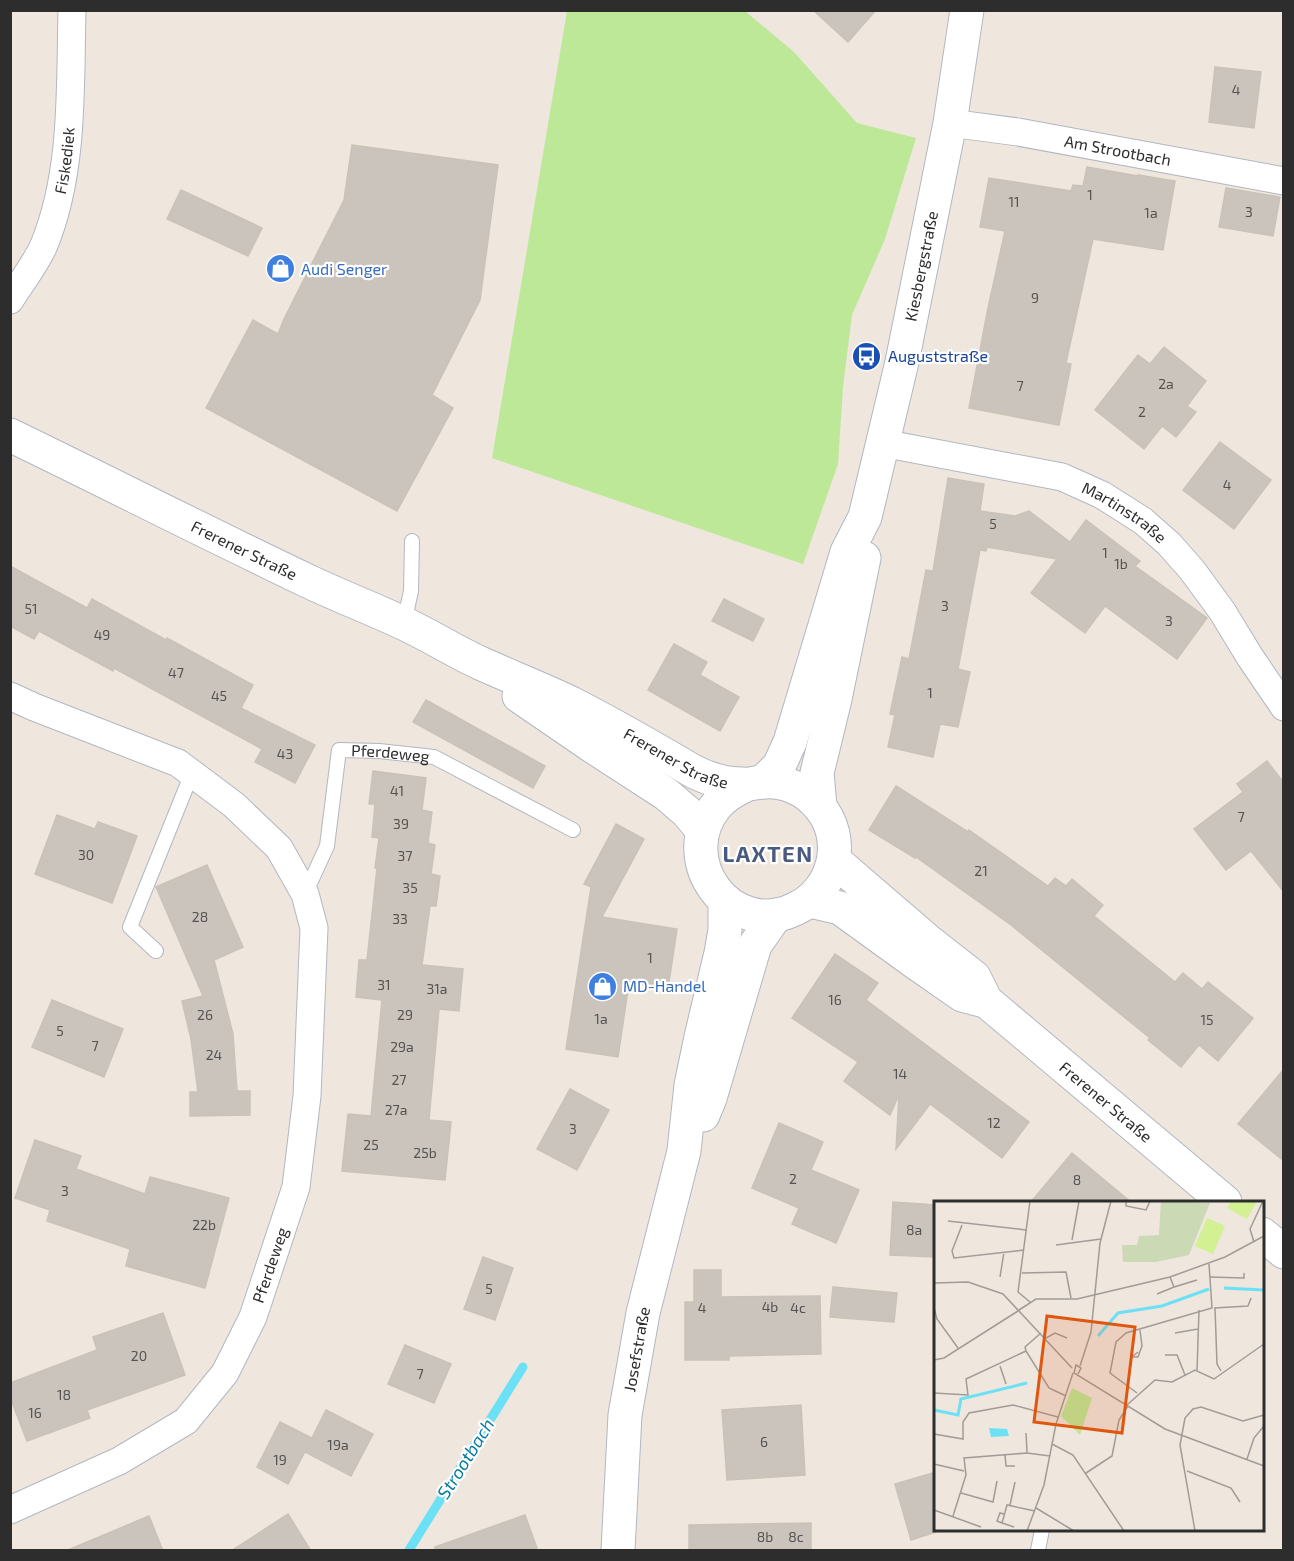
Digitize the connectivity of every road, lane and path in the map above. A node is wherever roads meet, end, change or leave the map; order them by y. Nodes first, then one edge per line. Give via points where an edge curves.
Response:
1 (72, 10) edge
2 (967, 10) edge
3 (950, 123) junction
4 (1284, 181) edge
5 (10, 300) edge
6 (10, 435) edge
7 (882, 443) junction
8 (865, 517) junction
9 (412, 541) dead end
10 (404, 623) junction
11 (479, 662) junction
12 (10, 696) edge
13 (1284, 707) edge
14 (192, 773) junction
15 (754, 783) junction
16 (820, 806) junction
17 (573, 830) dead end
18 (703, 831) junction
19 (834, 860) junction
20 (305, 894) junction
21 (725, 901) junction
22 (810, 901) junction
23 (776, 915) junction
24 (156, 951) dead end
25 (986, 1001) junction
26 (684, 1151) junction
27 (1223, 1201) edge
28 (10, 1510) edge
29 (1042, 1531) edge
30 (618, 1551) edge
31 (1038, 1551) edge

1 - 5 street, Fiskediek via 61,190 43,247
2 - 3 main road, Kiesbergstraße
3 - 4 street, Am Strootbach
3 - 7 main road, Kiesbergstraße
6 - 10 main road, Frerener Straße via 314,584
7 - 8 main road, Kiesbergstraße
7 - 13 street, Martinstraße via 1062,477 1102,495 1143,521 1192,570
8 - 15 main road, Kiesbergstraße via 848,552 790,742 779,766
8 - 16 main road, Kiesbergstraße via 864,559 817,773
9 - 10 lane via 411,591
10 - 11 main road, Frerener Straße
11 - 15 main road, Frerener Straße via 575,705 706,778
11 - 18 main road, Frerener Straße via 526,701 666,794
12 - 14 street, Pferdeweg via 178,763
14 - 20 street, Pferdeweg via 279,848
14 - 24 lane via 130,927
15 - 16 main road via 792,786
15 - 18 main road via 731,792 717,805
16 - 19 main road via 834,841
17 - 20 lane, Pferdeweg via 434,757 339,750 327,846
18 - 21 main road via 703,867 709,882
19 - 22 main road via 827,881
19 - 25 main road, Frerener Straße via 974,977
20 - 28 street, Pferdeweg via 314,928 307,1095 296,1187 253,1317 225,1373 186,1421 119,1461
21 - 23 main road via 742,911
21 - 26 main road, Josefstraße via 722,952 691,1085
22 - 23 main road
22 - 25 main road, Frerener Straße via 840,908 962,994
23 - 26 main road, Josefstraße via 755,945 710,1098
25 - 27 main road, Frerener Straße
26 - 30 main road, Josefstraße via 643,1313 625,1415
29 - 31 lane

